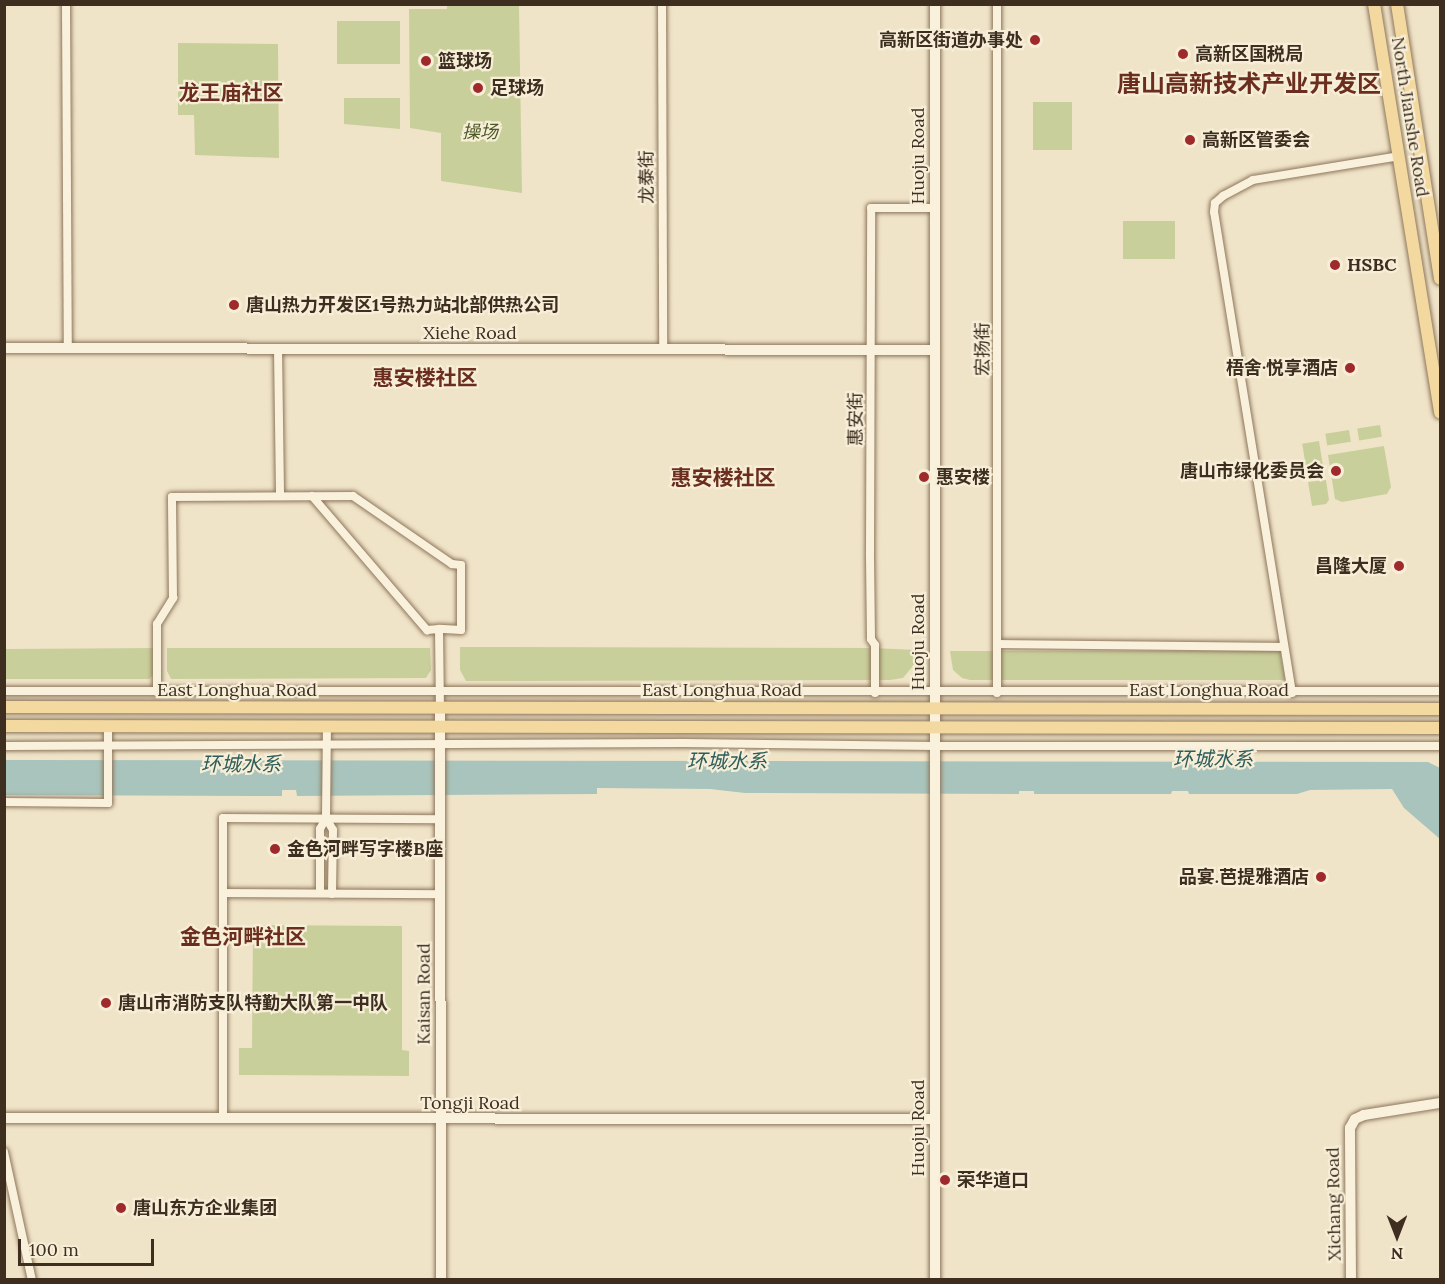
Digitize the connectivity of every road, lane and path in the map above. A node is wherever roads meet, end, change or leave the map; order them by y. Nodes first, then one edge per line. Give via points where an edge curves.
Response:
1 (66, 4) edge
2 (662, 4) edge
3 (934, 4) edge
4 (997, 4) edge
5 (1374, 4) edge
6 (1397, 4) edge
7 (1399, 156) junction
8 (935, 208) junction
9 (1440, 279) edge
10 (4, 348) edge
11 (68, 348) junction
12 (278, 349) junction
13 (663, 350) junction
14 (871, 350) junction
15 (935, 350) junction
16 (1440, 413) edge
17 (280, 496) junction
18 (312, 496) junction
19 (439, 629) junction
20 (998, 644) junction
21 (1284, 647) junction
22 (1440, 691) edge
23 (4, 692) edge
24 (157, 692) junction
25 (440, 693) junction
26 (875, 693) junction
27 (935, 693) junction
28 (997, 693) junction
29 (1292, 693) junction
30 (4, 707) edge
31 (935, 707) junction
32 (440, 709) junction
33 (1440, 709) edge
34 (4, 726) edge
35 (108, 726) junction
36 (327, 726) junction
37 (441, 726) junction
38 (935, 727) junction
39 (1440, 728) edge
40 (4, 746) edge
41 (108, 746) junction
42 (326, 746) junction
43 (440, 746) junction
44 (935, 746) junction
45 (1440, 746) edge
46 (4, 802) edge
47 (326, 818) junction
48 (440, 819) junction
49 (224, 893) junction
50 (320, 893) junction
51 (332, 894) junction
52 (440, 894) junction
53 (1440, 1103) edge
54 (4, 1118) edge
55 (223, 1118) junction
56 (441, 1119) junction
57 (934, 1119) junction
58 (4, 1152) edge
59 (32, 1280) edge
60 (441, 1280) edge
61 (935, 1280) edge
62 (1352, 1280) edge

1 - 11 street
2 - 13 street, 龙泰街
3 - 8 street, Huoju Road
4 - 20 street, 宏扬街
5 - 7 main road, North Jianshe Road
6 - 9 main road, North Jianshe Road
7 - 16 main road, North Jianshe Road
7 - 21 street via 1253,180 1215,203
8 - 14 street, 惠安街 via 871,208
8 - 15 street, Huoju Road
10 - 11 street, Xiehe Road
11 - 12 street, Xiehe Road
12 - 13 street, Xiehe Road
12 - 17 street
13 - 14 street, Xiehe Road
14 - 15 street, Xiehe Road
14 - 26 street, 惠安街 via 871,639 876,645
15 - 27 street, Huoju Road
17 - 18 street
17 - 24 street via 172,497 173,598 157,624
18 - 19 street via 427,630
18 - 19 street via 353,496 452,564 461,565 461,630
19 - 25 street
20 - 21 street
20 - 28 street, 宏扬街
21 - 29 street
22 - 29 street
23 - 24 street
24 - 25 street
25 - 26 street
25 - 32 street
26 - 27 street
27 - 28 street
27 - 31 street, Huoju Road
28 - 29 street
30 - 32 main road, East Longhua Road
31 - 32 main road, East Longhua Road
31 - 33 main road, East Longhua Road
31 - 38 street, Huoju Road
32 - 37 street, Kaisan Road
34 - 35 main road, East Longhua Road
35 - 36 main road, East Longhua Road
35 - 41 street
36 - 37 main road, East Longhua Road
36 - 42 street
37 - 38 main road, East Longhua Road
37 - 43 street, Kaisan Road
38 - 39 main road, East Longhua Road
38 - 44 street, Huoju Road
40 - 41 street
41 - 42 street
41 - 46 street via 108,803
42 - 43 street
42 - 47 street
43 - 44 street
43 - 48 street, Kaisan Road
44 - 45 street
44 - 57 street, Huoju Road
47 - 48 street
47 - 49 street via 223,818
47 - 50 street via 320,829
47 - 51 street via 333,830
48 - 52 street, Kaisan Road
49 - 50 street
49 - 55 street
50 - 51 street
51 - 52 street
52 - 56 street, Kaisan Road
53 - 62 street, Xichang Road via 1364,1115 1355,1119 1350,1128
54 - 55 street, Tongji Road
55 - 56 street, Tongji Road
56 - 57 street, Tongji Road
56 - 60 street, Kaisan Road
57 - 61 street, Huoju Road
58 - 59 street

